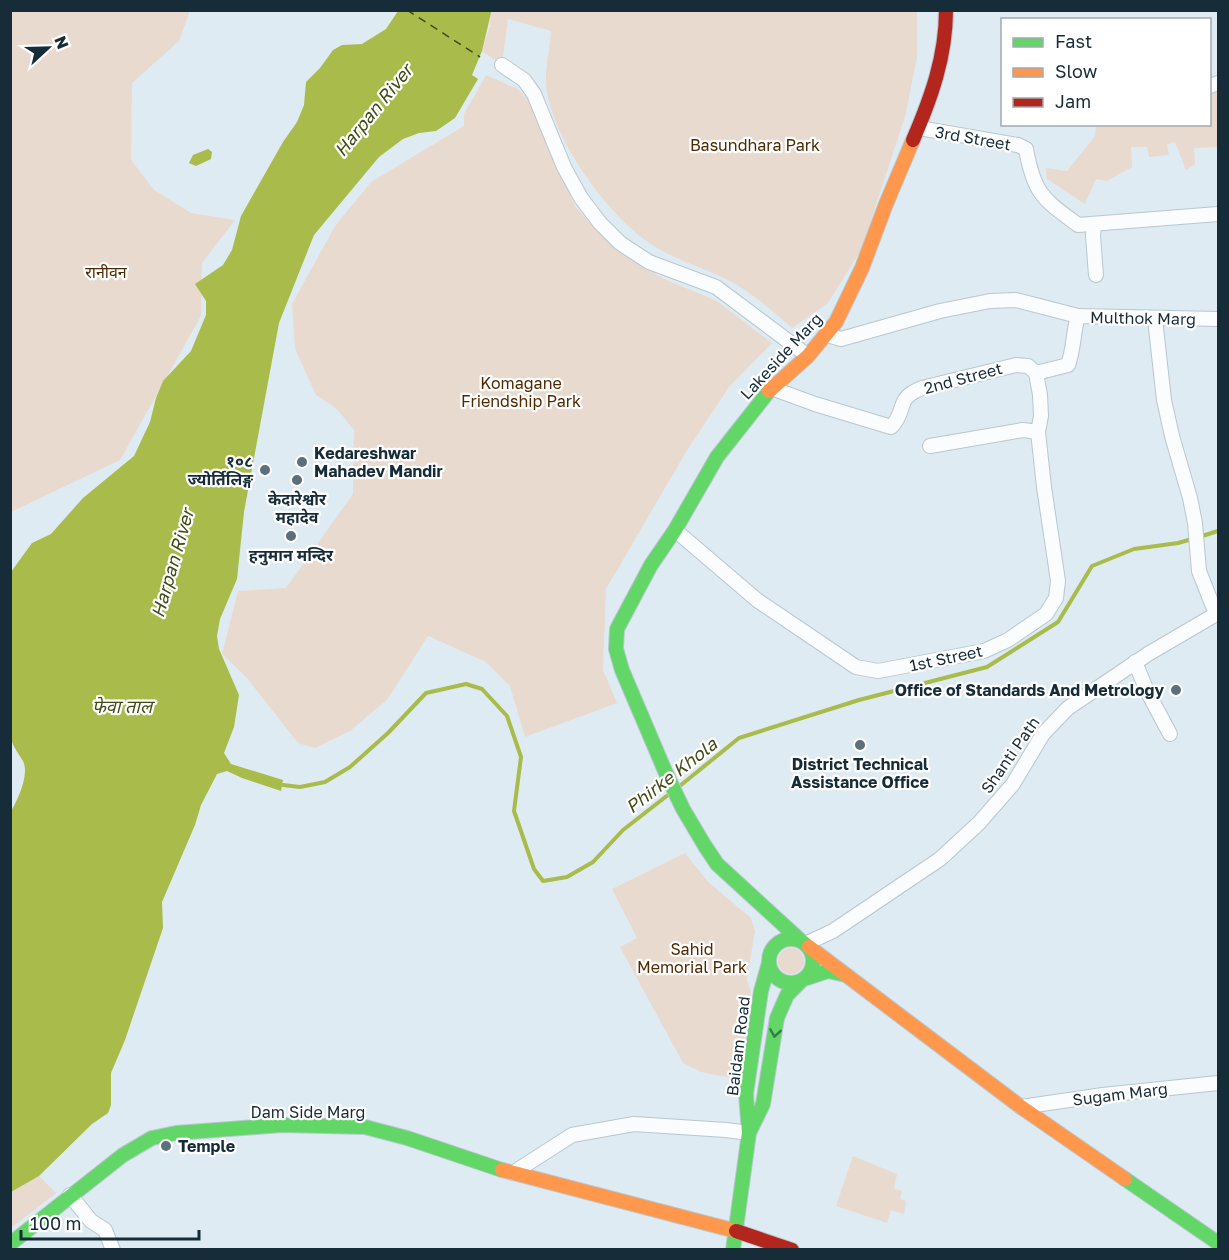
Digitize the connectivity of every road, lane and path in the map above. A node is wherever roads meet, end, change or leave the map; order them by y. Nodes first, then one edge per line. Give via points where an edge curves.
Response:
1 (954, 10) edge
2 (946, 11) edge
3 (502, 65) dead end
4 (919, 128) junction
5 (1218, 214) edge
6 (1094, 225) junction
7 (1096, 275) dead end
8 (1078, 316) junction
9 (1155, 319) junction
10 (1218, 320) edge
11 (827, 335) junction
12 (808, 356) junction
13 (1036, 373) junction
14 (771, 388) junction
15 (1038, 432) junction
16 (930, 446) dead end
17 (675, 530) junction
18 (1217, 614) edge
19 (1135, 662) junction
20 (1170, 734) dead end
21 (665, 770) joint
22 (750, 893) junction
23 (805, 944) junction
24 (769, 960) junction
25 (851, 977) junction
26 (804, 980) junction
27 (1218, 1083) edge
28 (1021, 1107) junction
29 (749, 1134) junction
30 (513, 1173) junction
31 (70, 1195) junction
32 (736, 1231) junction
33 (1218, 1243) edge
34 (10, 1244) edge
35 (113, 1250) edge
36 (733, 1250) edge
37 (792, 1250) edge

1 - 2 street
2 - 4 main road, Lakeside Marg via 943,54
3 - 12 street via 524,80 534,94 581,198 620,243 649,262 716,287
4 - 6 street, 3rd Street via 1026,149 1035,186 1042,196 1078,225
4 - 11 main road, Lakeside Marg via 862,268
5 - 6 street
6 - 7 street
8 - 9 street, Multhok Marg
8 - 11 street via 1016,300 990,300 842,339
8 - 13 street, Multhok Marg via 1068,364
9 - 10 street, Multhok Marg
9 - 18 street via 1164,400 1195,523 1199,571
11 - 12 main road, Lakeside Marg
12 - 14 main road, Lakeside Marg
13 - 14 street, 2nd Street via 1028,366 1016,365 922,388 909,394 891,427
13 - 15 street, 1st Street via 1041,406
14 - 17 main road, Lakeside Marg via 717,457
15 - 16 street via 1023,430
15 - 17 street, 1st Street via 1058,580 1056,598 1046,614 984,651 878,672 856,667 757,600
17 - 21 main road, Lakeside Marg via 617,628 615,644
18 - 19 street, Shanti Path
19 - 20 street
19 - 23 street, Shanti Path via 1050,724 1013,784 940,859 832,931
21 - 22 main road, Baidam Road via 680,805 717,864
22 - 23 main road, Baidam Road
22 - 24 main road, Baidam Road via 768,930
23 - 24 main road via 792,939 782,941 774,947
23 - 25 main road
23 - 26 main road via 814,963
24 - 26 main road via 777,979 788,984
24 - 29 main road, Baidam Road via 746,1094
25 - 26 main road via 828,971
25 - 28 main road
26 -> 29 main road, Baidam Road via 787,994 780,1011 763,1104
27 - 28 street, Sugam Marg
28 - 33 main road
29 - 30 street via 634,1124 572,1135
29 - 32 main road, Baidam Road
30 - 31 main road, Dam Side Marg via 365,1127 282,1125 162,1135 130,1150
30 - 32 main road, Dam Side Marg
31 - 34 main road, Dam Side Marg
31 - 35 street via 91,1221 105,1230
32 - 36 main road, Baidam Road
32 - 37 main road, Dam Side Marg

